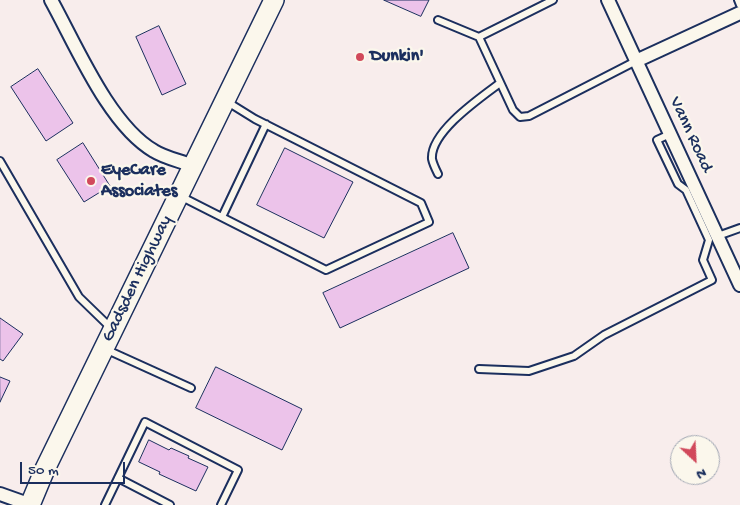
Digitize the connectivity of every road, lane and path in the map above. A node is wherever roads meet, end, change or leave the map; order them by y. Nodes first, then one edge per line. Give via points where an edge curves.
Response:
1 (51, 0) edge
2 (274, 0) edge
3 (553, 0) edge
4 (608, 0) edge
5 (738, 0) edge
6 (740, 5) edge
7 (740, 13) edge
8 (438, 20) dead end
9 (479, 38) junction
10 (636, 61) junction
11 (500, 84) junction
12 (225, 100) junction
13 (266, 124) junction
14 (0, 161) edge
15 (193, 166) junction
16 (438, 174) dead end
17 (179, 195) junction
18 (222, 217) junction
19 (740, 228) edge
20 (713, 238) junction
21 (740, 285) edge
22 (113, 330) junction
23 (104, 349) junction
24 (479, 369) dead end
25 (191, 388) dead end
26 (118, 478) junction
27 (0, 494) edge
28 (30, 505) edge
29 (105, 505) edge
30 (170, 505) edge
31 (221, 505) edge

1 - 15 street via 114,114 154,152
2 - 12 main road, Gadsden Highway
3 - 9 lane
4 - 10 street, Vann Road
5 - 6 lane
7 - 10 street
8 - 9 lane
9 - 11 lane
10 - 11 lane via 529,116 520,117 513,110
10 - 20 street, Vann Road
11 - 16 lane via 471,105 441,134 432,159
12 - 13 lane
12 - 15 main road, Gadsden Highway
13 - 18 lane
13 - 18 lane via 421,204 429,222 326,270
14 - 22 lane via 79,297
15 - 17 main road, Gadsden Highway
17 - 18 lane
17 - 22 main road, Gadsden Highway
19 - 20 lane
20 - 21 street, Vann Road
20 - 24 lane via 703,260 712,280 604,335 574,356 530,371
22 - 23 main road, Gadsden Highway
23 - 25 lane
23 - 28 main road, Gadsden Highway
26 - 29 lane
26 - 30 lane
26 - 31 lane via 146,422 238,470
27 - 28 street

